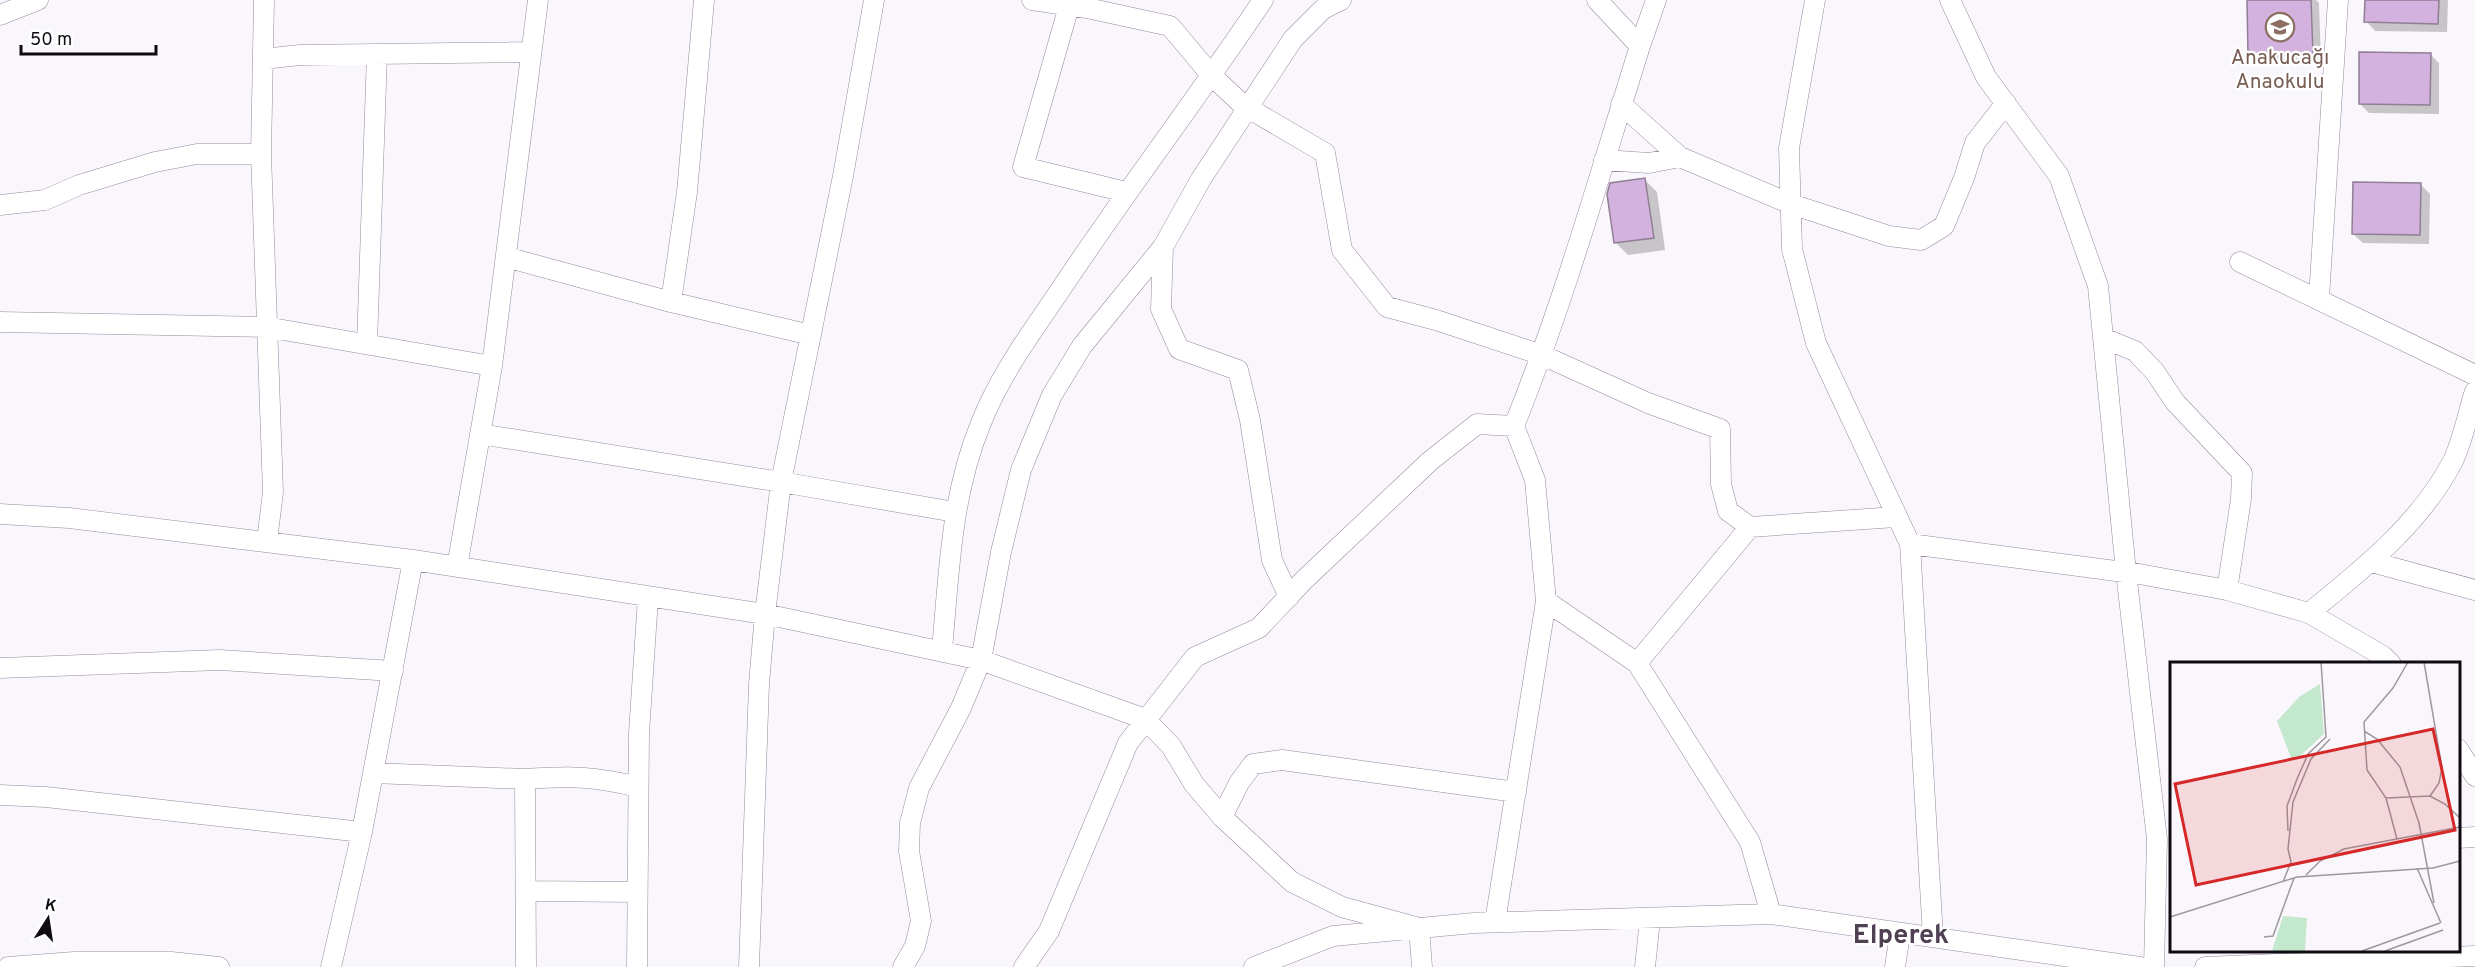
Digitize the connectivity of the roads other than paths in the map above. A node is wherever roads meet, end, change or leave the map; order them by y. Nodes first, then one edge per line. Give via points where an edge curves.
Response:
1 (38, 0) edge
2 (264, 0) edge
3 (538, 0) edge
4 (704, 0) edge
5 (874, 0) edge
6 (1032, 0) edge
7 (1263, 0) edge
8 (1341, 0) edge
9 (1597, 0) edge
10 (1656, 0) edge
11 (1815, 0) edge
12 (1950, 0) edge
13 (2338, 0) edge
14 (1069, 6) junction
15 (0, 15) edge
16 (1640, 46) junction
17 (531, 52) junction
18 (377, 54) junction
19 (263, 58) junction
20 (1212, 76) junction
21 (2006, 103) junction
22 (1621, 104) junction
23 (1247, 107) junction
24 (261, 154) junction
25 (1680, 156) junction
26 (1604, 160) junction
27 (1126, 192) junction
28 (1791, 204) junction
29 (0, 205) edge
30 (1163, 248) junction
31 (506, 257) junction
32 (2240, 262) dead end
33 (2319, 298) junction
34 (671, 302) junction
35 (0, 322) edge
36 (266, 327) junction
37 (811, 335) junction
38 (2103, 338) junction
39 (367, 344) junction
40 (1542, 355) junction
41 (492, 366) junction
42 (2475, 375) edge
43 (2475, 391) edge
44 (1514, 426) junction
45 (480, 434) junction
46 (781, 482) junction
47 (955, 512) junction
48 (0, 514) edge
49 (1896, 517) junction
50 (1750, 527) junction
51 (267, 542) junction
52 (1910, 544) junction
53 (413, 560) junction
54 (2372, 562) junction
55 (457, 567) junction
56 (2126, 572) junction
57 (2227, 590) junction
58 (2475, 590) edge
59 (1289, 597) junction
60 (648, 598) junction
61 (1546, 601) junction
62 (2309, 613) junction
63 (765, 614) junction
64 (942, 650) junction
65 (981, 660) junction
66 (2389, 662) edge
67 (1637, 663) junction
68 (0, 668) edge
69 (393, 671) junction
70 (1146, 719) junction
71 (2460, 752) edge
72 (373, 773) junction
73 (2475, 776) edge
74 (525, 780) junction
75 (638, 787) junction
76 (1516, 792) junction
77 (0, 795) edge
78 (1222, 817) junction
79 (362, 832) junction
80 (2475, 837) edge
81 (2460, 838) edge
82 (2164, 863) edge
83 (526, 891) junction
84 (637, 892) junction
85 (1771, 914) junction
86 (1650, 919) junction
87 (1495, 922) junction
88 (1419, 928) junction
89 (1900, 934) junction
90 (1933, 938) junction
91 (2475, 956) edge
92 (2444, 962) edge
93 (74, 964) edge
94 (2294, 965) edge
95 (8, 967) edge
96 (219, 967) edge
97 (331, 967) edge
98 (526, 967) edge
99 (637, 967) edge
100 (749, 967) edge
101 (903, 967) edge
102 (1024, 967) edge
103 (1254, 967) edge
104 (1422, 967) edge
105 (1645, 967) edge
106 (1895, 967) edge
107 (2140, 967) edge
108 (2154, 967) edge
109 (2205, 967) edge

1 - 15 street
2 - 19 street
3 - 17 street
4 - 34 street via 687,192
5 - 37 street
6 - 14 street
7 - 20 street
8 - 23 street via 1323,9 1293,39
9 - 16 street
10 - 16 street
11 - 28 street via 1789,148
12 - 21 street via 1986,77
13 - 33 street
14 - 20 street via 1170,26
14 - 27 street via 1023,167
16 - 22 street
17 - 18 street
17 - 31 street
18 - 19 street
18 - 39 street
19 - 24 street
20 - 23 street
20 - 27 street
21 - 28 street via 1975,143 1944,226 1921,240 1888,236
21 - 38 street via 2059,176 2098,286
22 - 25 street
22 - 26 street
23 - 30 street
23 - 40 street via 1325,153 1342,250 1387,307
24 - 29 street via 187,156 155,162 79,185 45,200
24 - 36 street
25 - 26 street via 1649,163
25 - 28 street
26 - 40 street
27 - 47 street via 1002,377 980,423
28 - 49 street via 1792,249 1816,343
30 - 59 street via 1161,309 1179,349 1238,370 1250,420 1272,560
30 - 65 street via 1082,346 1052,395 1021,470
31 - 34 street
31 - 41 street
32 - 33 street
33 - 42 street
34 - 37 street
35 - 36 street
36 - 39 street
36 - 51 street via 273,492
37 - 46 street
38 - 56 street
38 - 57 street via 2135,351 2175,402 2242,473
39 - 41 street
40 - 44 street
40 - 50 street via 1648,403 1720,429 1721,484 1728,511
41 - 45 street
43 - 54 street via 2454,459 2424,506
44 - 59 street via 1477,424 1430,462
44 - 61 street via 1535,480
45 - 46 street
45 - 55 street
46 - 47 street
46 - 63 street
47 - 64 street
48 - 51 street via 69,518
49 - 50 street
49 - 52 street
50 - 67 street
51 - 53 street
52 - 56 street
52 - 90 street
53 - 55 street
53 - 69 street
54 - 58 street
54 - 62 street
55 - 60 street
56 - 57 street
56 - 82 street via 2157,839
57 - 62 street
59 - 70 street via 1259,628 1196,657
60 - 63 street
60 - 75 street
61 - 67 street
61 - 76 street
62 - 66 street
63 - 64 street
63 - 100 street
64 - 65 street
65 - 70 street
65 - 101 street via 920,788 910,823 909,851 921,921 915,946
67 - 85 street via 1749,842
68 - 69 street via 220,660
69 - 72 street
70 - 78 street via 1171,746 1194,784
70 - 102 street via 1128,743 1049,931
71 - 73 street
72 - 74 street
72 - 79 street
74 - 75 street via 604,778
74 - 83 street
75 - 84 street
76 - 78 street via 1282,760 1253,764
76 - 87 street
77 - 79 street
78 - 88 street via 1292,882 1342,907
79 - 97 street
80 - 81 street
82 - 108 street
83 - 84 street
83 - 98 street
84 - 99 street
85 - 86 street
85 - 89 street
86 - 87 street
86 - 105 street
87 - 88 street
88 - 103 street via 1333,936
88 - 104 street
89 - 90 street
89 - 106 street
90 - 107 street
91 - 92 street
92 - 94 street
93 - 95 street
93 - 96 street via 171,962
94 - 109 street

